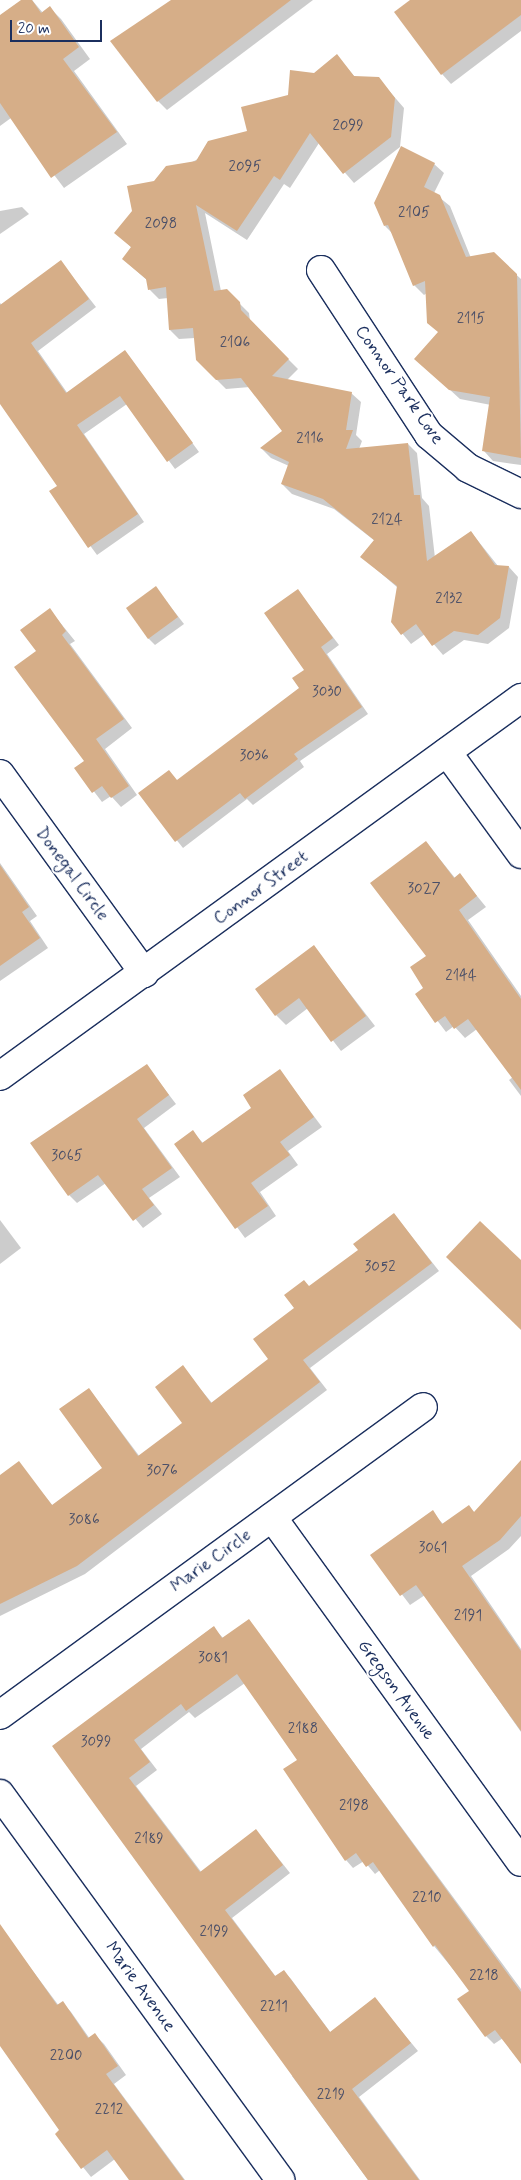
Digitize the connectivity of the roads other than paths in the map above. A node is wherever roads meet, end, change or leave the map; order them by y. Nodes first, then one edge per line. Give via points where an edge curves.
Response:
1 (321, 270) dead end
2 (521, 494) edge
3 (521, 698) edge
4 (447, 752) junction
5 (0, 774) edge
6 (521, 854) edge
7 (144, 973) junction
8 (0, 1076) edge
9 (423, 1407) dead end
10 (272, 1517) junction
11 (0, 1715) edge
12 (0, 1794) edge
13 (521, 1862) edge
14 (280, 2180) edge

1 - 2 street, Connor Park Cove via 429,435 468,468
3 - 4 street, Connor Street
4 - 6 street
4 - 7 street, Connor Street
5 - 7 street, Donegal Circle
7 - 8 street, Connor Street
9 - 10 street, Marie Circle
10 - 11 street, Marie Circle
10 - 13 street, Gregson Avenue
12 - 14 street, Marie Avenue

